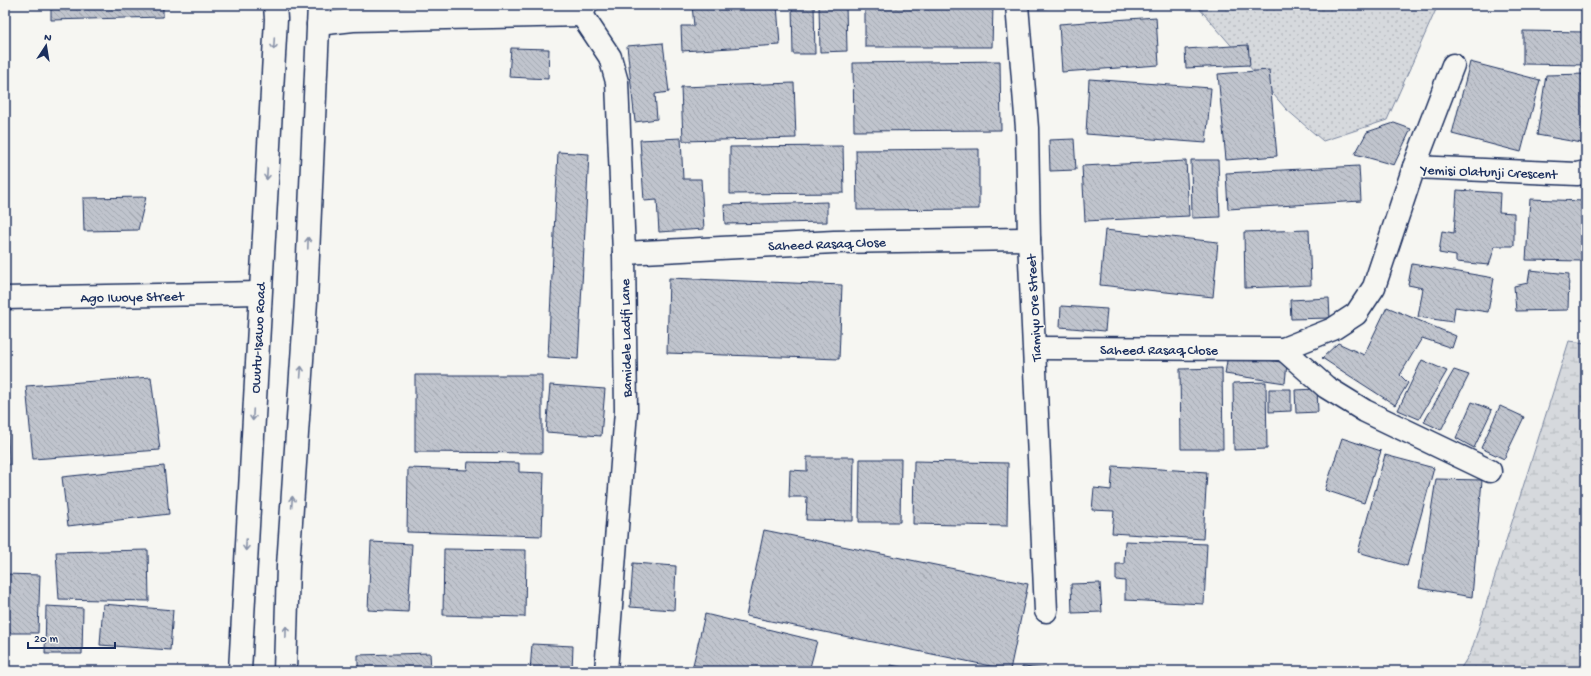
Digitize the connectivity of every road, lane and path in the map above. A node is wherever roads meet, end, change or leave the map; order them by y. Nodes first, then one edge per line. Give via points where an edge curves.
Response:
1 (275, 5) edge
2 (1017, 5) edge
3 (584, 10) edge
4 (318, 14) edge
5 (1453, 65) dead end
6 (1414, 167) junction
7 (1586, 172) edge
8 (1029, 239) junction
9 (624, 253) junction
10 (260, 293) junction
11 (5, 298) edge
12 (1035, 348) junction
13 (1283, 349) junction
14 (1490, 471) dead end
15 (1046, 611) dead end
16 (240, 671) edge
17 (285, 671) edge
18 (606, 671) edge

1 -> 10 street, Owutu-Isawo Road
2 - 8 street, Tiamiyu Ore Street via 1027,128
3 - 4 street via 353,20
3 - 9 street, Bamidele Ladifi Lane via 610,57 617,82
17 -> 4 street via 288,566 306,301
5 - 6 street
6 - 7 street, Yemisi Olatunji Crescent via 1577,174
6 - 13 street, Yemisi Olatunji Crescent via 1374,287 1356,314 1333,329
8 - 9 street, Saheed Rasaq Close via 834,242
8 - 12 street, Tiamiyu Ore Street
9 - 18 street, Bamidele Ladifi Lane via 626,411
10 - 11 street, Ago Iwoye Street
10 -> 16 street, Owutu-Isawo Road
12 - 13 street, Saheed Rasaq Close
12 - 15 street, Tiamiyu Ore Street
13 - 14 street via 1326,388 1365,411

